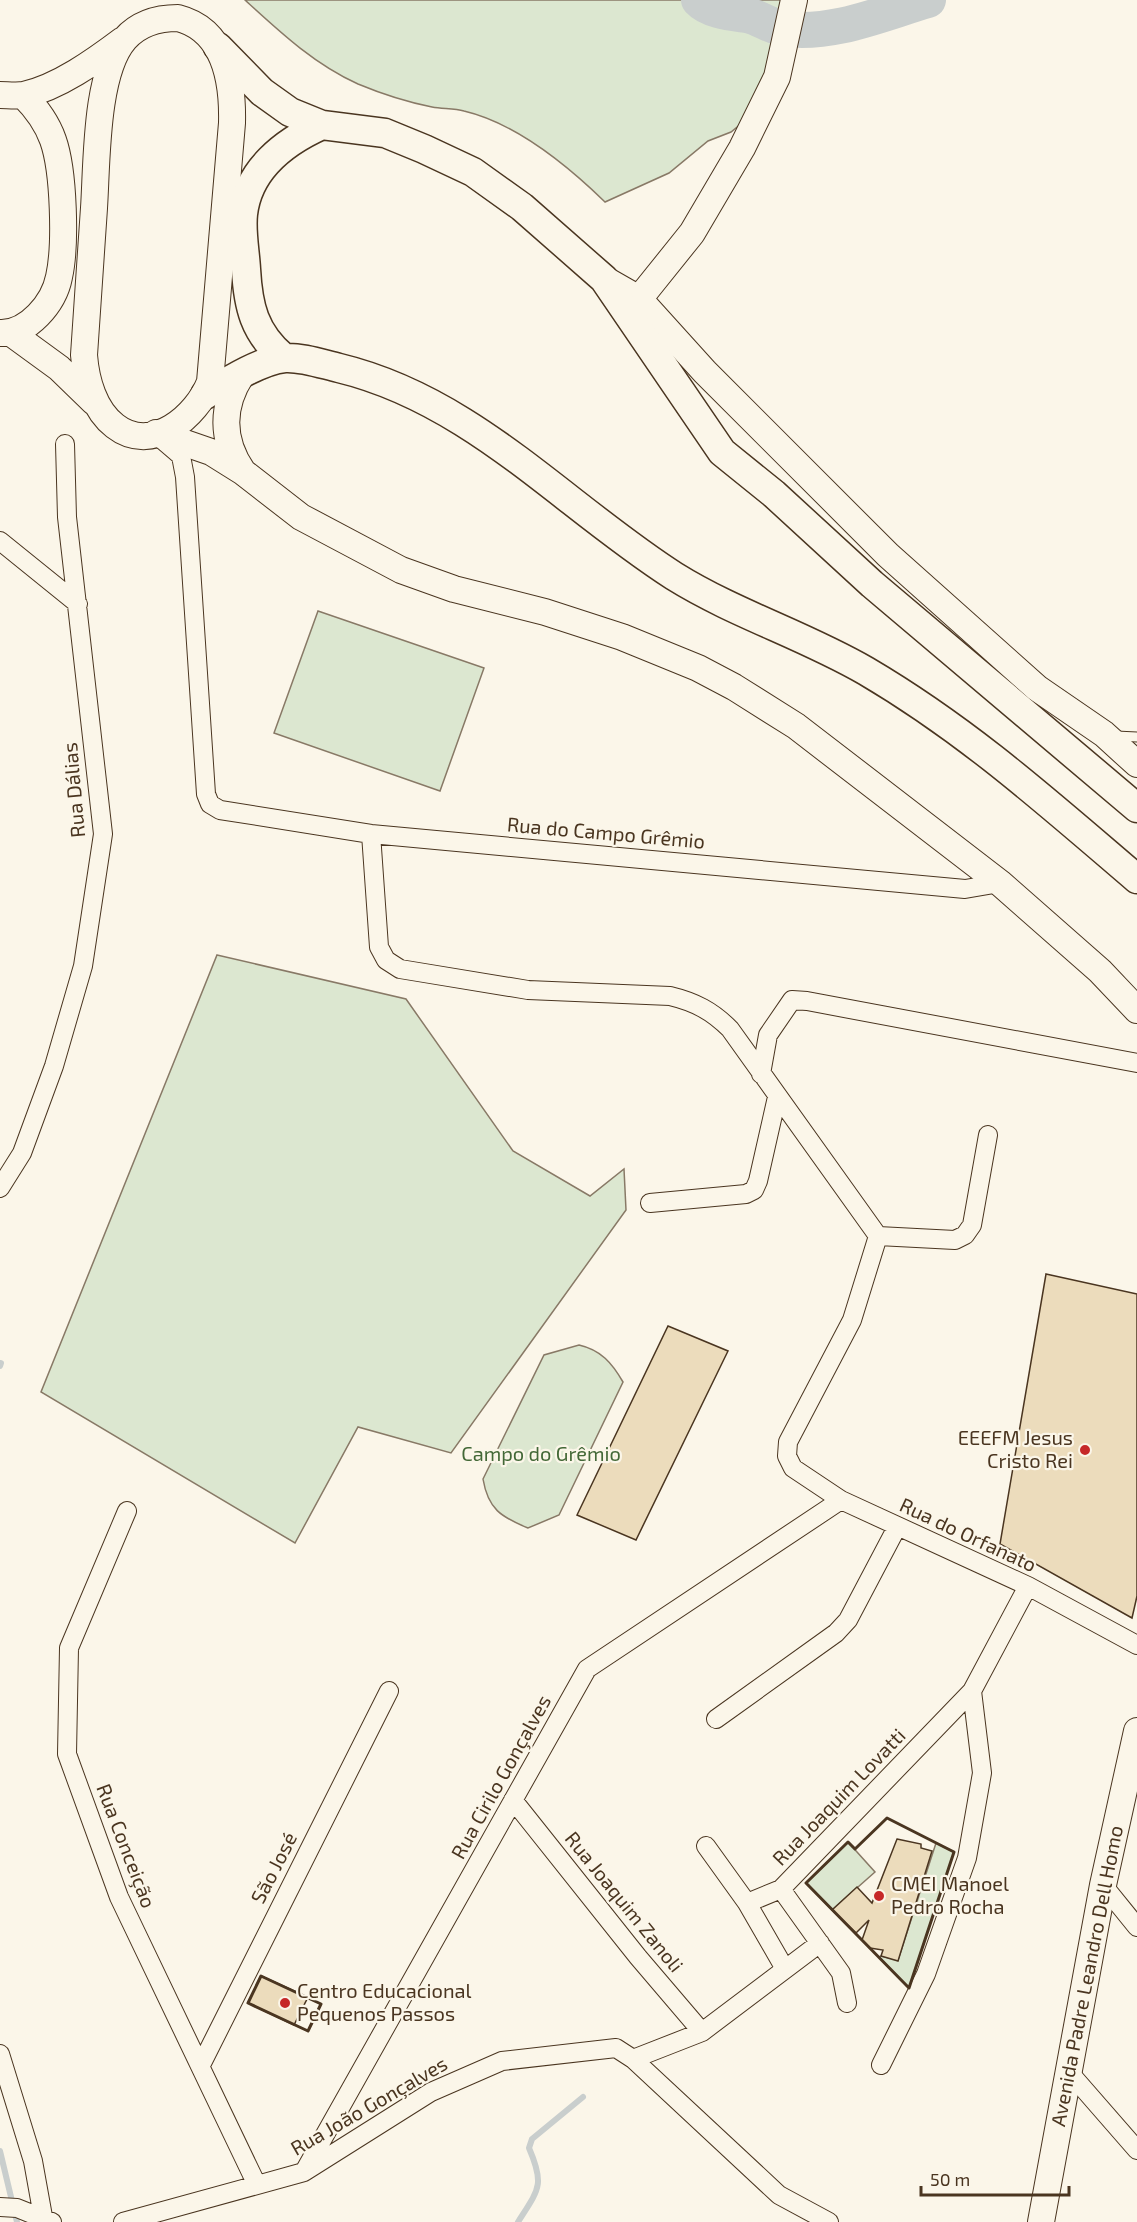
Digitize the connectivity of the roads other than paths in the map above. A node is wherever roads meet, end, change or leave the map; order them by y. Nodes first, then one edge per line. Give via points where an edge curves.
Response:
1 (794, 0) edge
2 (124, 40) junction
3 (218, 47) junction
4 (11, 95) edge
5 (321, 125) junction
6 (604, 279) junction
7 (639, 299) junction
8 (6, 333) edge
9 (284, 358) junction
10 (243, 374) junction
11 (205, 395) junction
12 (109, 420) junction
13 (156, 433) junction
14 (65, 444) dead end
15 (243, 472) junction
16 (0, 541) edge
17 (78, 604) junction
18 (1104, 735) junction
19 (1137, 737) edge
20 (1137, 764) edge
21 (1137, 808) edge
22 (371, 834) junction
23 (1137, 879) edge
24 (1000, 883) junction
25 (1137, 1010) edge
26 (1137, 1063) edge
27 (761, 1074) junction
28 (777, 1097) junction
29 (988, 1135) dead end
30 (0, 1188) edge
31 (650, 1203) dead end
32 (878, 1236) junction
33 (841, 1500) junction
34 (127, 1511) dead end
35 (897, 1527) junction
36 (1028, 1586) junction
37 (1137, 1645) edge
38 (388, 1691) dead end
39 (972, 1691) junction
40 (716, 1719) dead end
41 (1137, 1731) edge
42 (513, 1800) junction
43 (706, 1846) dead end
44 (1103, 1885) junction
45 (781, 1889) junction
46 (747, 1903) junction
47 (1137, 1927) edge
48 (820, 1943) junction
49 (786, 1969) junction
50 (847, 2003) dead end
51 (702, 2032) junction
52 (0, 2054) edge
53 (633, 2059) junction
54 (201, 2065) junction
55 (881, 2065) dead end
56 (1069, 2072) junction
57 (1137, 2150) edge
58 (304, 2172) junction
59 (256, 2183) junction
60 (0, 2207) edge
61 (47, 2221) edge
62 (123, 2222) edge
63 (829, 2222) edge
64 (1041, 2222) edge

1 - 7 street via 777,77 742,148 692,233
2 - 3 street via 143,24 178,18 198,26
2 - 4 street via 78,70
2 - 12 street via 113,62 101,106 84,355 89,384
3 - 5 main road via 276,103
3 - 11 street via 230,81 232,123 210,382
4 - 8 street via 40,115 54,142 62,202 61,252 59,277 50,299 34,318
5 - 6 main road via 385,133 473,172 522,207
5 - 9 main road via 287,143 266,163 250,186 243,212 252,315 266,340
6 - 7 street
6 - 21 main road via 722,452
7 - 18 street via 705,372 888,555 1037,688
8 - 12 street via 59,368
9 - 10 main road
9 - 23 main road via 370,377 449,413 502,446 689,585 864,670 984,748
10 - 11 main road
10 - 15 street via 230,396 226,421 230,448
11 - 13 street via 187,418
12 - 13 street via 134,434
13 - 15 street via 202,448
13 - 22 street, Rua do Campo Grêmio via 180,456 184,477 206,794 210,804 220,810
14 - 17 street, Rua Dálias via 67,517
15 - 24 street via 301,518 401,570 622,637 734,687 796,726
16 - 17 street
17 - 30 street, Rua Dálias via 103,834 83,966 54,1066 22,1153
18 - 19 lane
18 - 20 street
22 - 24 street, Rua do Campo Grêmio via 965,889
22 - 27 street via 379,946 386,960 400,969 528,990 646,994 692,1001 714,1013 730,1029
24 - 25 street via 1100,971
26 - 27 street via 792,1000 768,1035
27 - 28 street
28 - 31 street via 754,1190
28 - 32 street
29 - 32 street via 972,1225 965,1235 955,1240
32 - 33 street, Rua do Orfanato via 852,1320 788,1442 787,1456 793,1468
33 - 35 street, Rua do Orfanato
33 - 42 street, Rua Cirilo Gonçalves via 587,1669
34 - 54 street, Rua Conceição via 69,1648 67,1754 118,1897
35 - 36 street, Rua do Orfanato
35 - 40 street via 848,1620 837,1633
36 - 37 street, Rua do Orfanato
36 - 39 street, Rua Joaquim Lovatti
38 - 54 street, São José
39 - 45 street, Rua Joaquim Lovatti
39 - 55 street via 982,1773 967,1858 926,1974
41 - 44 street, Avenida Padre Leandro Dell Homo
42 - 51 street, Rua Joaquim Zanoli
42 - 58 street, Rua Cirilo Gonçalves
43 - 46 street
44 - 47 street
44 - 56 street, Avenida Padre Leandro Dell Homo
45 - 46 street
45 - 48 street, Rua Joaquim Lovatti
46 - 49 street
48 - 49 street
48 - 50 street, Rua Joaquim Lovatti via 841,1973
49 - 51 street
51 - 53 street
52 - 61 street
53 - 58 street, Rua João Gonçalves via 616,2048 502,2061 431,2092
53 - 63 street, Rua João Gonçalves via 779,2195
54 - 59 street, Rua Conceição
56 - 57 street
56 - 64 street, Avenida Padre Leandro Dell Homo
58 - 59 street, Rua João Gonçalves
59 - 62 street, Rua João Gonçalves
60 - 61 street via 17,2208

